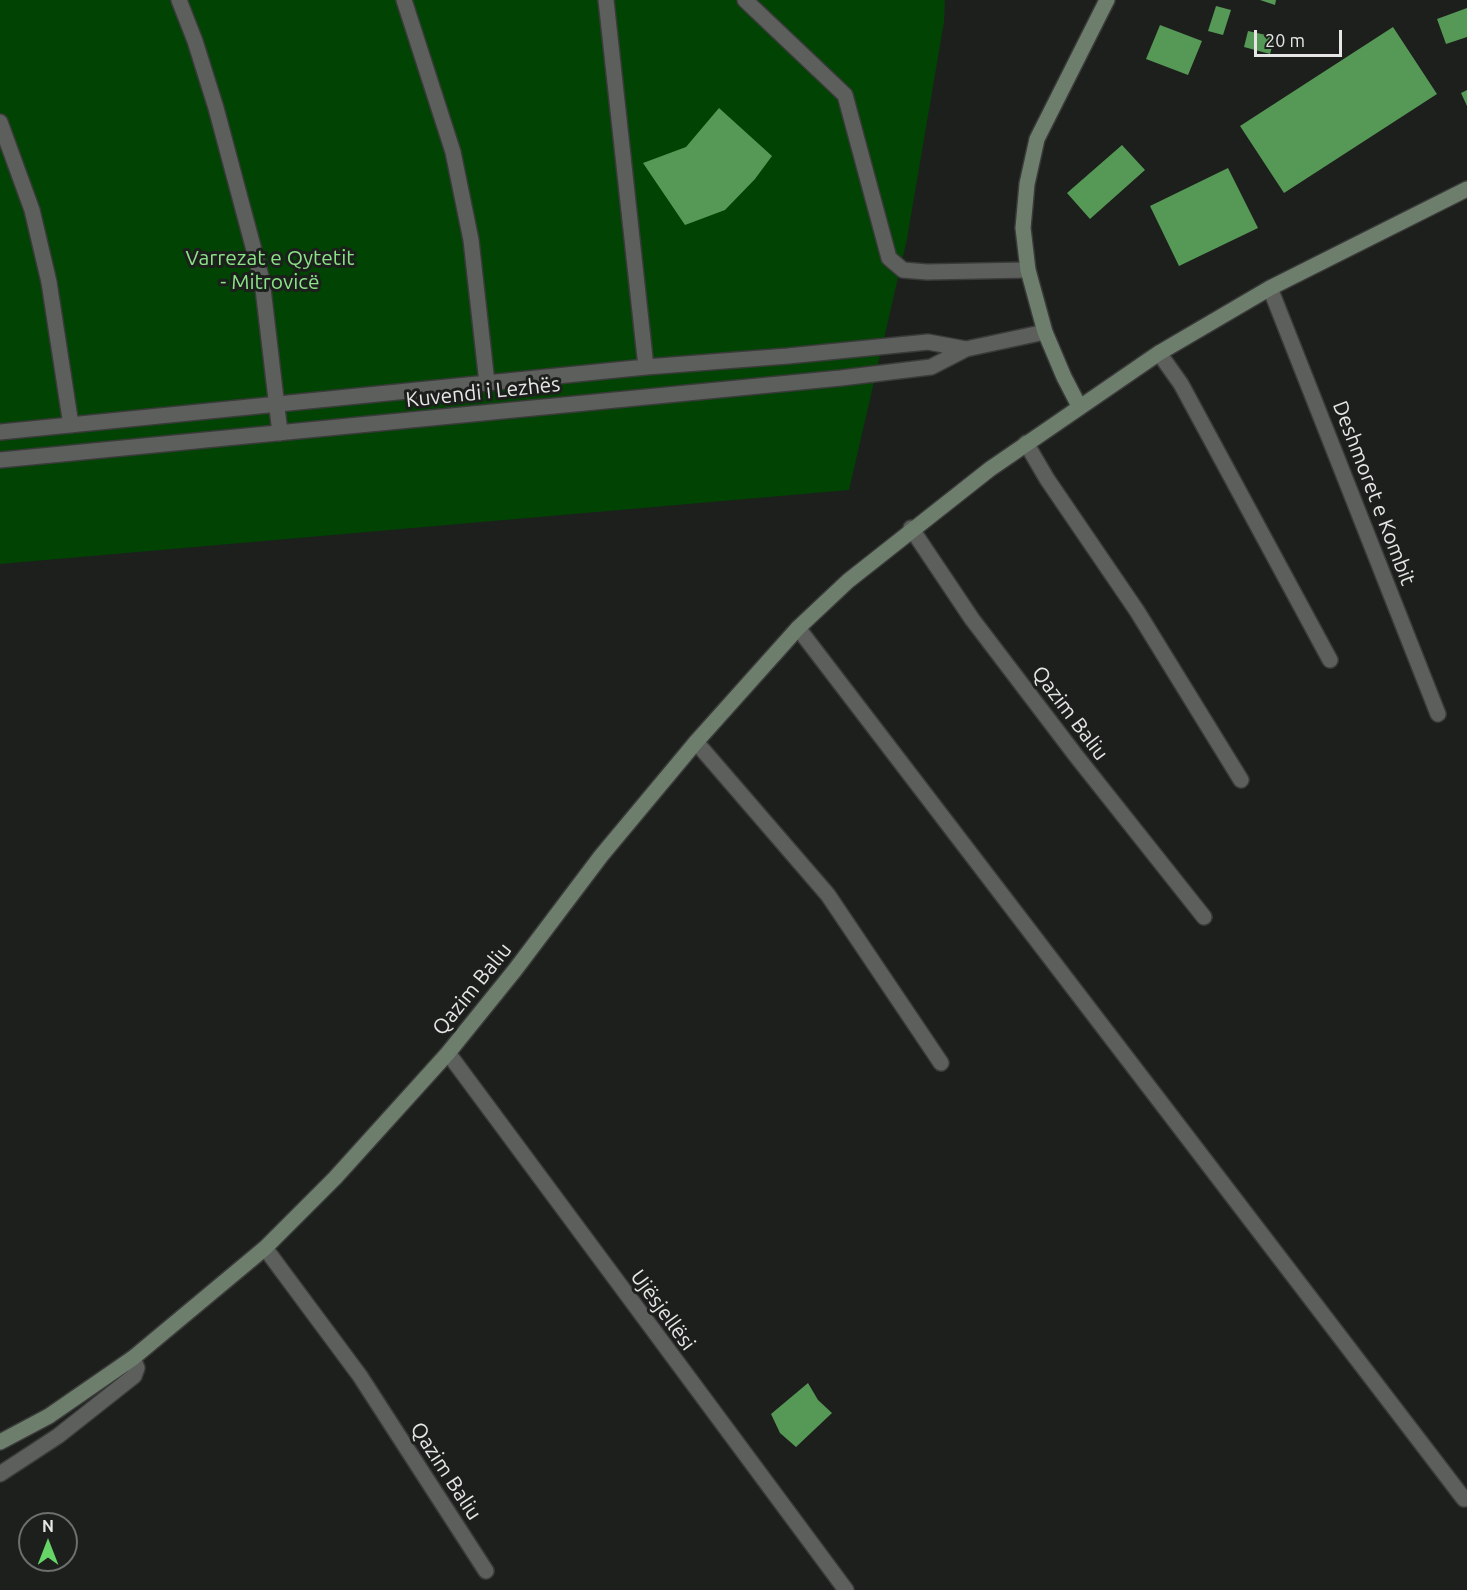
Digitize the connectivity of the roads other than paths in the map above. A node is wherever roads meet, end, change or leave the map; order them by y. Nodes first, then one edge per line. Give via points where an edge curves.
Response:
1 (178, 0) edge
2 (404, 0) edge
3 (606, 0) edge
4 (745, 0) edge
5 (1107, 0) edge
6 (0, 122) edge
7 (1467, 189) edge
8 (1028, 270) junction
9 (1270, 288) junction
10 (1045, 332) junction
11 (966, 349) junction
12 (1159, 353) junction
13 (646, 366) junction
14 (487, 383) junction
15 (276, 403) junction
16 (1079, 406) junction
17 (71, 425) junction
18 (0, 432) edge
19 (280, 433) junction
20 (1026, 442) junction
21 (0, 460) edge
22 (911, 528) junction
23 (798, 628) junction
24 (1330, 660) dead end
25 (1438, 714) dead end
26 (696, 742) junction
27 (1241, 780) dead end
28 (1204, 917) dead end
29 (448, 1053) junction
30 (941, 1063) dead end
31 (265, 1248) junction
32 (133, 1358) junction
33 (0, 1442) edge
34 (0, 1474) edge
35 (1464, 1499) dead end
36 (486, 1571) dead end
37 (846, 1590) edge

1 - 15 street via 199,52 257,258
2 - 14 street, Kuvendi i Lezhës via 453,152 471,240
3 - 13 street
4 - 8 street via 845,95 889,258 903,270
5 - 8 main road via 1037,139 1023,228
6 - 17 street via 37,230
7 - 9 main road
8 - 10 main road
9 - 12 main road
9 - 25 street, Deshmoret e Kombit
10 - 11 street, Kuvendi i Lezhës
10 - 16 main road
11 - 13 street, Kuvendi i Lezhës via 928,342
11 - 19 street, Kuvendi i Lezhës via 932,366 841,378
12 - 16 main road
12 - 24 street via 1181,384
13 - 14 street, Kuvendi i Lezhës
14 - 15 street, Kuvendi i Lezhës
15 - 17 street, Kuvendi i Lezhës
15 - 19 street
16 - 20 main road
17 - 18 street, Kuvendi i Lezhës
19 - 21 street, Kuvendi i Lezhës
20 - 22 main road, Qazim Baliu
20 - 27 street
22 - 23 main road, Qazim Baliu
22 - 28 street, Qazim Baliu via 978,627
23 - 26 main road, Qazim Baliu
23 - 35 street
26 - 29 main road, Qazim Baliu via 601,856
26 - 30 street via 828,895
29 - 31 main road, Qazim Baliu via 335,1178
29 - 37 street, Ujësjellësi
31 - 32 main road, Qazim Baliu
31 - 36 street, Qazim Baliu via 360,1376
32 - 33 main road, Qazim Baliu via 49,1416
32 - 34 street via 137,1368 134,1376 58,1436

